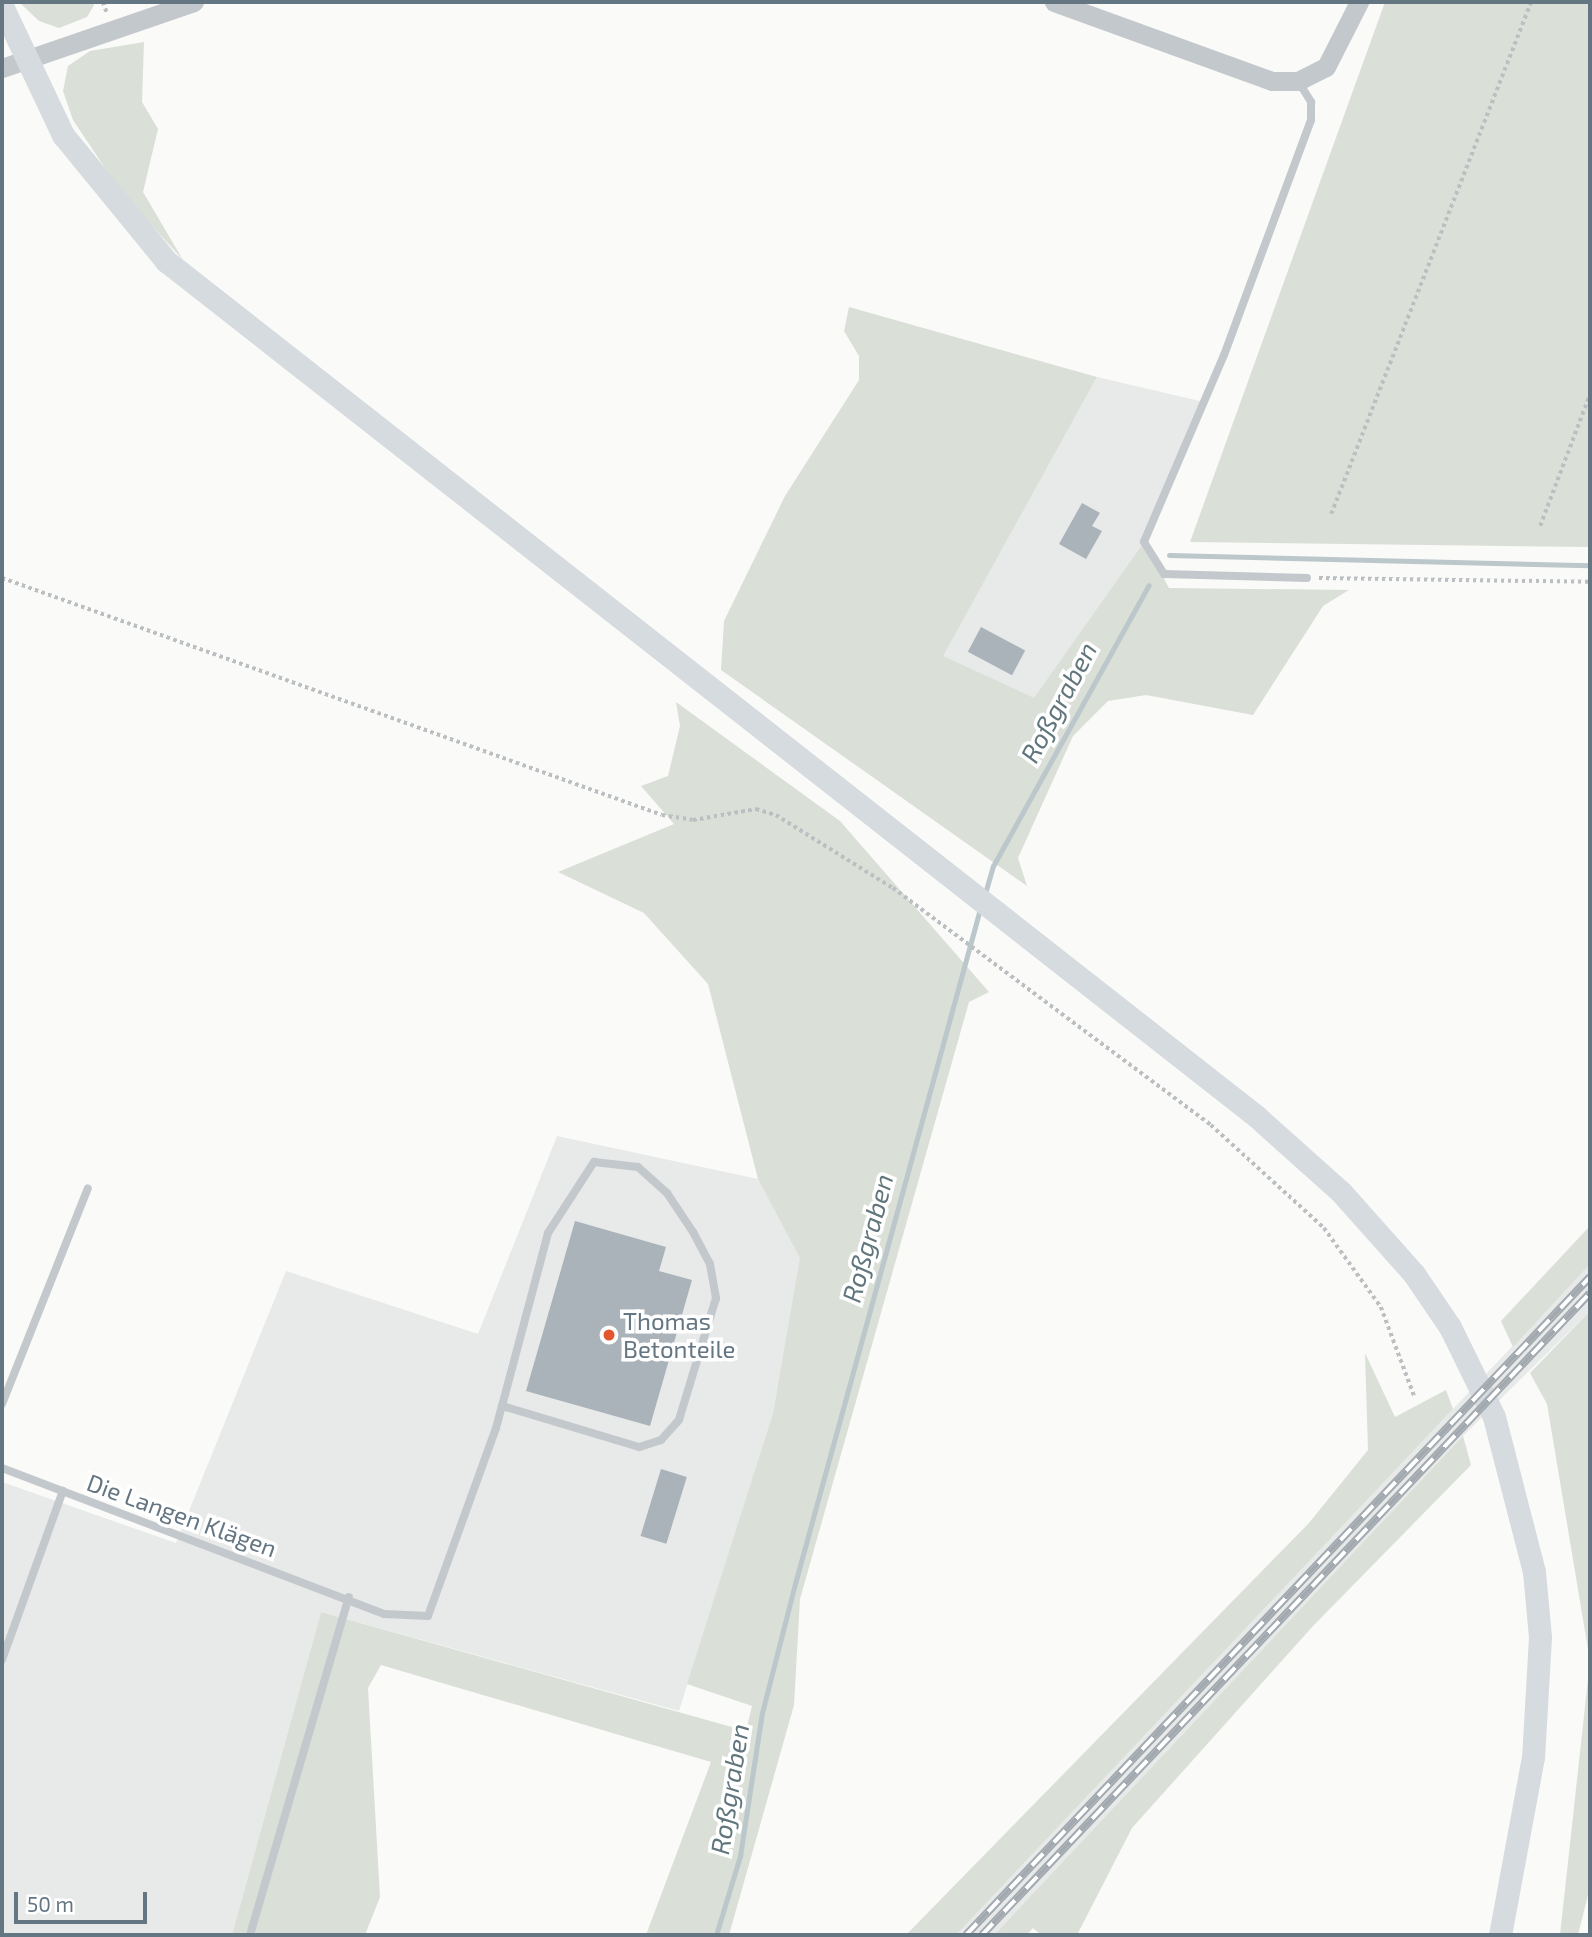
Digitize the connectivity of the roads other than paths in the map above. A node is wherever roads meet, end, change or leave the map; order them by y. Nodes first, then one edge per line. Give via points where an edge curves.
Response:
1 (194, 2) edge
2 (1055, 2) edge
3 (1359, 2) edge
4 (2, 6) edge
5 (22, 58) edge
6 (1298, 81) junction
7 (1307, 578) road end
8 (88, 1188) dead end
9 (2, 1404) edge
10 (502, 1406) junction
11 (2, 1468) edge
12 (64, 1491) junction
13 (349, 1597) junction
14 (2, 1660) edge
15 (250, 1935) edge
16 (1500, 1935) edge

1 - 5 street
2 - 6 street via 1226,68
3 - 6 street via 1340,49 1326,67
4 - 5 main road
5 - 16 main road via 90,175 166,261 1256,1116 1341,1192 1414,1274 1471,1365 1494,1417 1527,1525 1540,1637 1533,1757
6 - 7 lane via 1311,102 1311,120 1224,355 1144,542 1164,574
8 - 9 lane
10 - 10 lane via 548,1233 594,1162 638,1167 667,1193 693,1232 710,1264 716,1298 679,1420 661,1440 639,1447
10 - 13 lane, Die Langen Klägen via 428,1616 401,1619
11 - 12 lane, Die Langen Klägen
12 - 13 lane, Die Langen Klägen
12 - 14 lane
13 - 15 lane

